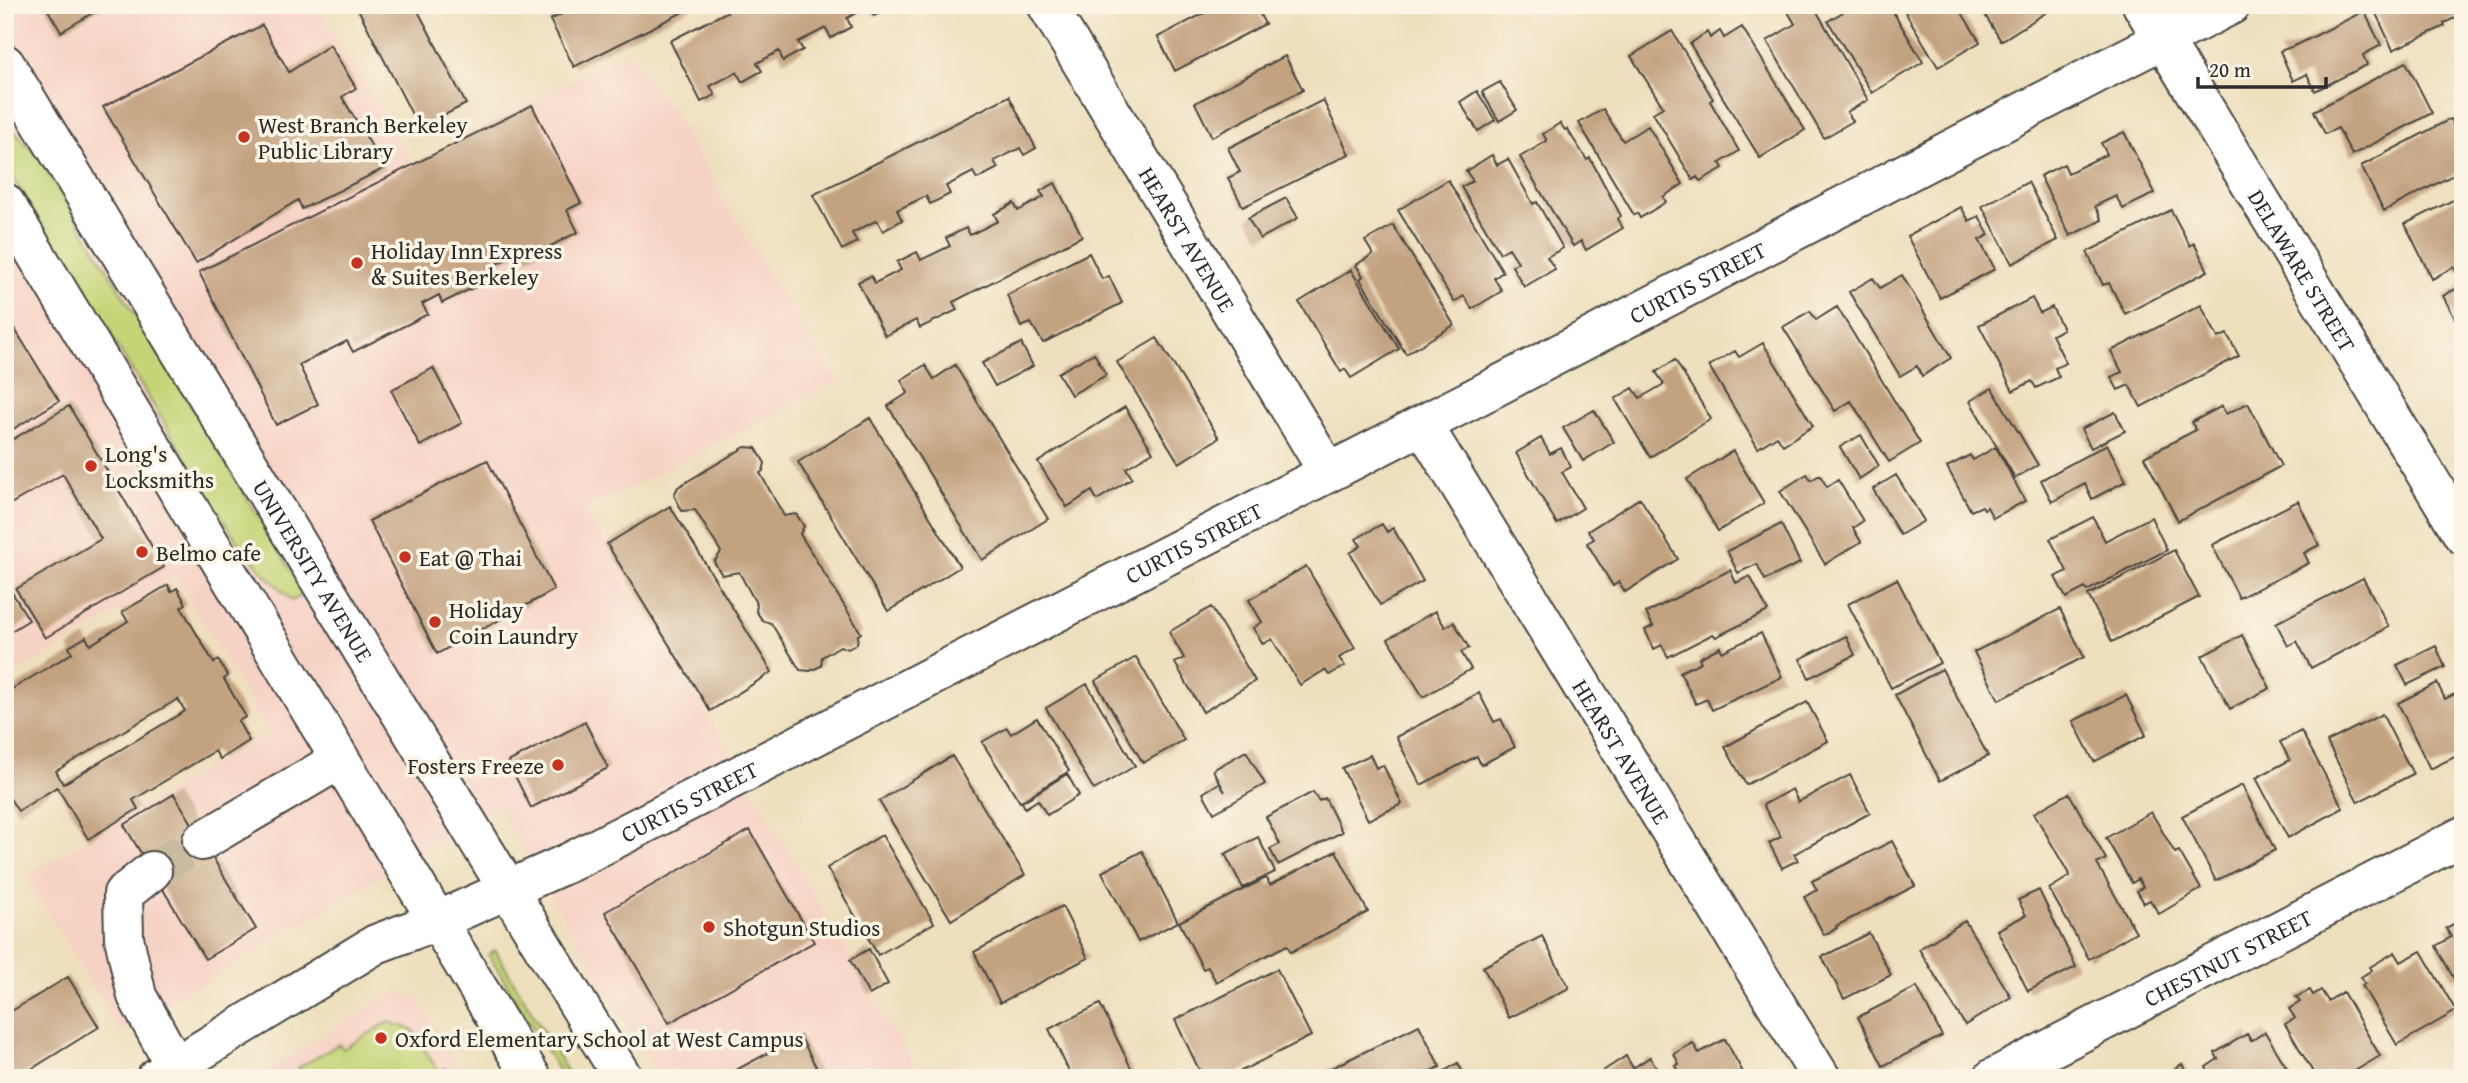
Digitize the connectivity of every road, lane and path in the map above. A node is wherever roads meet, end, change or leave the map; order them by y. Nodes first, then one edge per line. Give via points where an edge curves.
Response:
1 (1047, 5) edge
2 (2142, 5) edge
3 (2231, 5) edge
4 (2164, 40) junction
5 (5, 64) edge
6 (5, 203) edge
7 (1423, 425) junction
8 (1328, 471) junction
9 (2463, 535) edge
10 (339, 760) junction
11 (2463, 836) edge
12 (202, 841) tunnel mouth
13 (152, 871) tunnel mouth
14 (509, 890) junction
15 (437, 921) junction
16 (166, 1072) edge
17 (532, 1078) edge
18 (623, 1078) edge
19 (1821, 1078) edge
20 (1993, 1078) edge

1 - 8 street, HEARST AVENUE
2 - 4 street, DELAWARE STREET
3 - 4 street, CURTIS STREET
4 - 7 street, CURTIS STREET
4 - 9 street, DELAWARE STREET
5 - 14 street, UNIVERSITY AVENUE
6 - 10 street
7 - 8 street, CURTIS STREET
7 - 19 street, HEARST AVENUE
8 - 14 street, CURTIS STREET
10 - 12 street
10 - 15 street
11 - 20 street, CHESTNUT STREET
13 - 16 street via 124,894 124,938 137,996
14 - 15 street, CURTIS STREET
14 - 18 street, UNIVERSITY AVENUE
15 - 16 street, CURTIS STREET via 376,944
15 - 17 street

